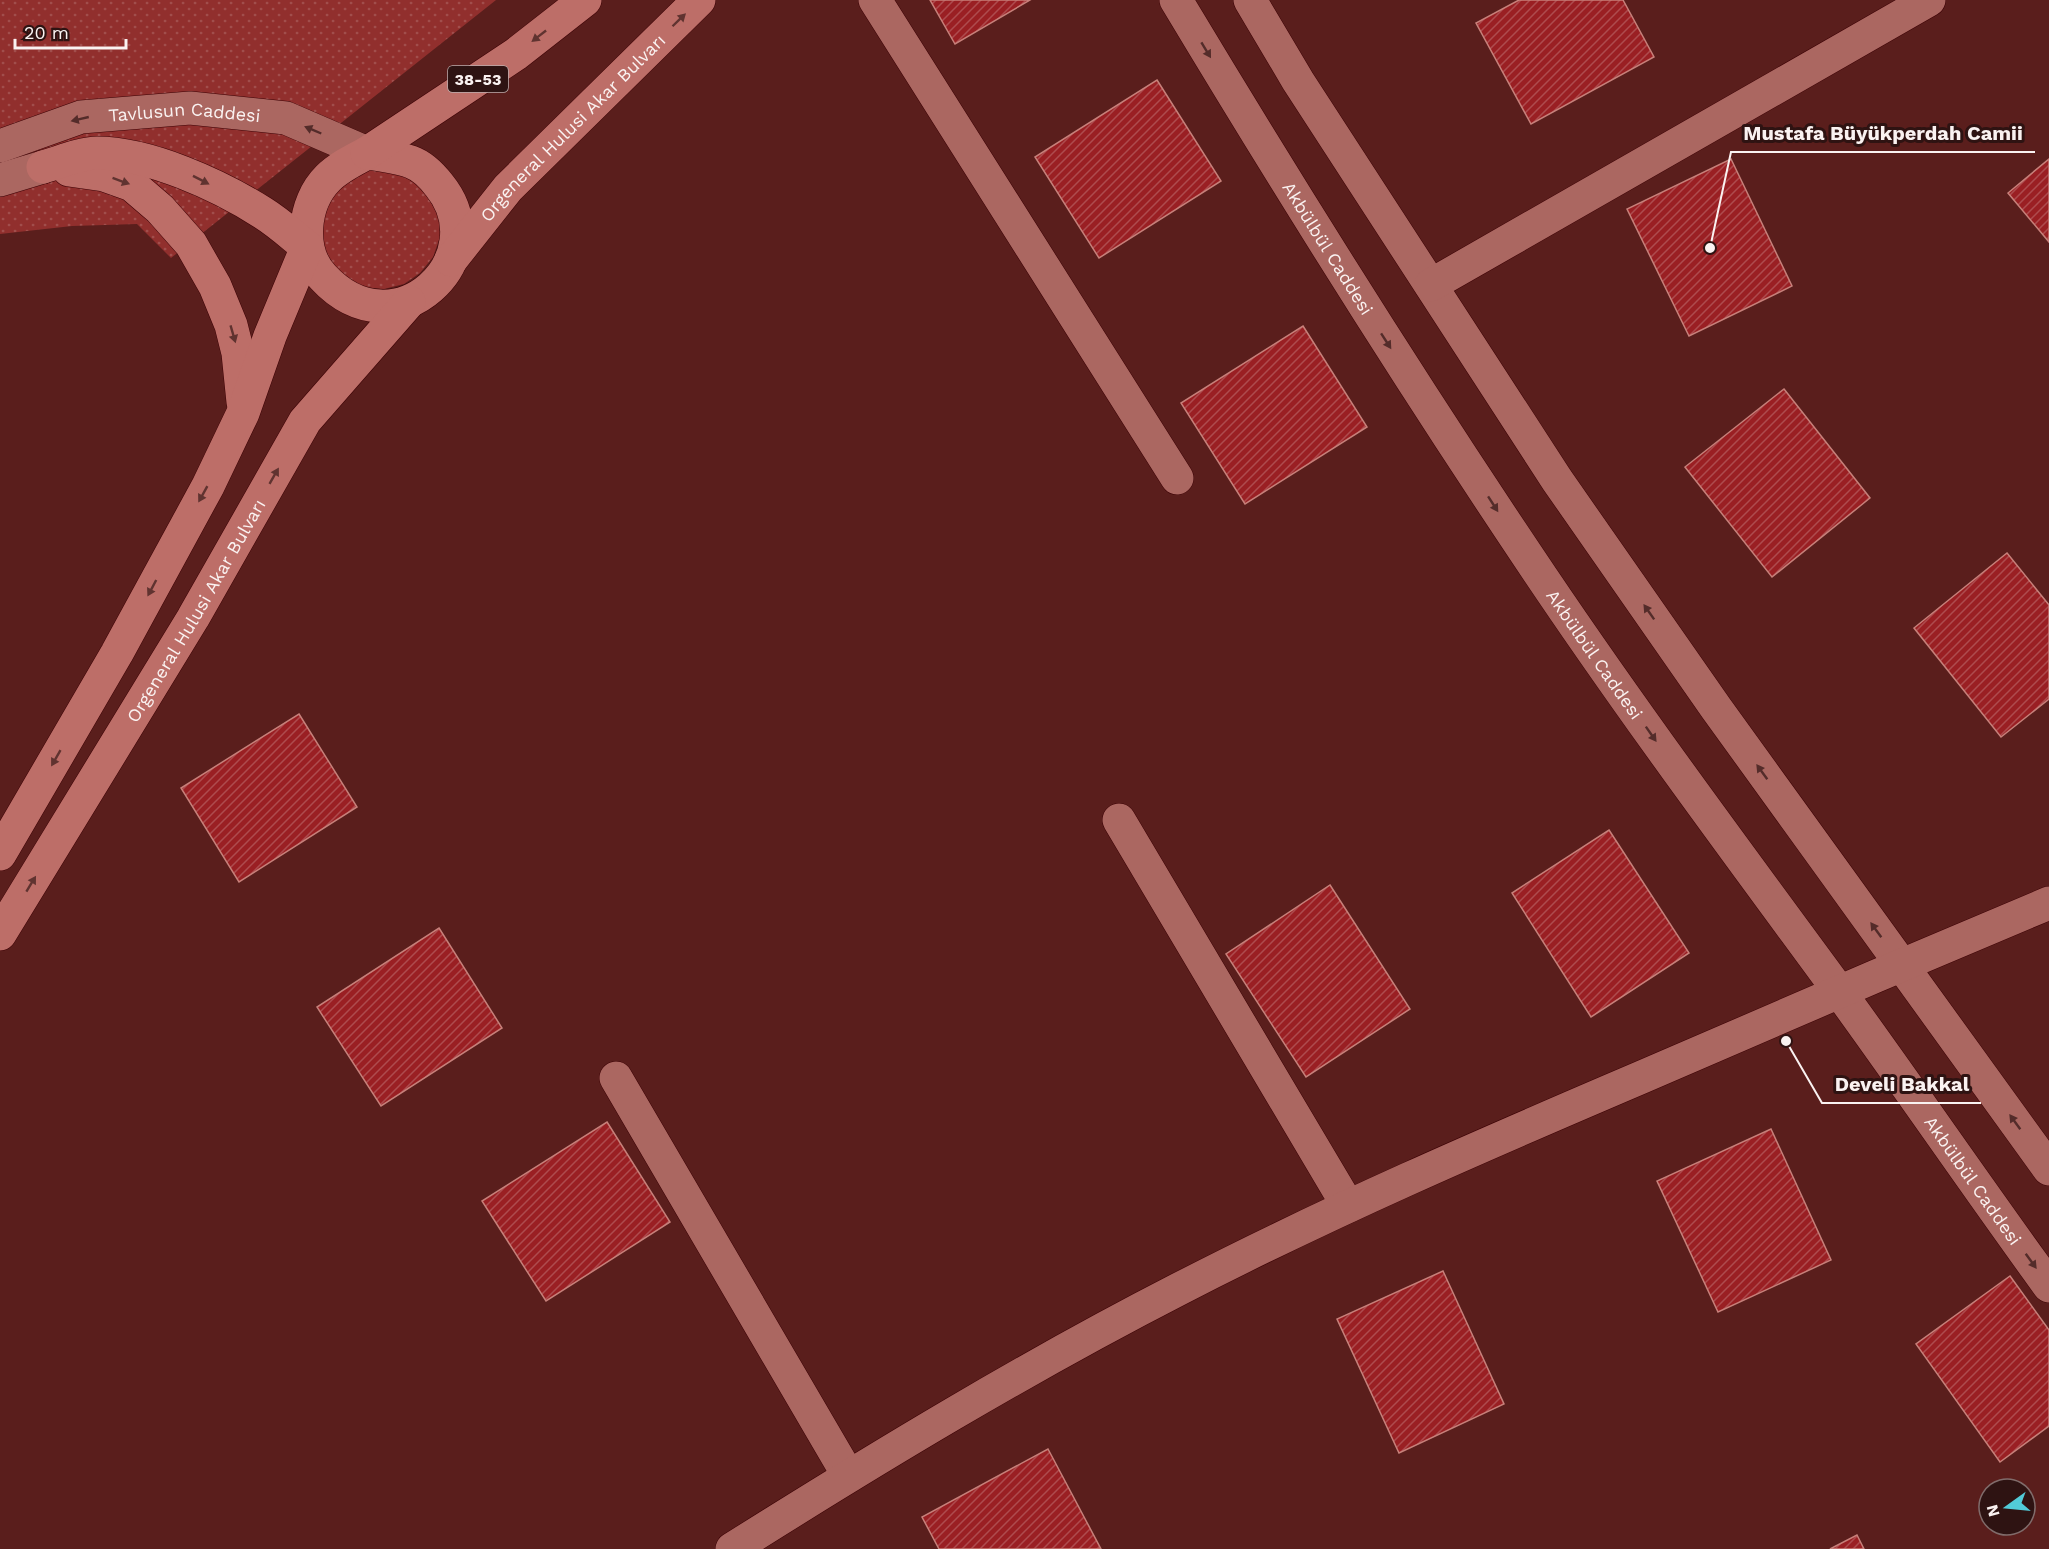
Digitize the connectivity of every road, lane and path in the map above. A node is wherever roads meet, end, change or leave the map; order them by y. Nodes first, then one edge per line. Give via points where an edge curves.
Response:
1 (585, 0) edge
2 (699, 0) edge
3 (875, 0) edge
4 (1176, 0) edge
5 (1250, 0) edge
6 (1929, 0) edge
7 (0, 146) edge
8 (366, 153) junction
9 (43, 167) junction
10 (0, 180) edge
11 (307, 247) junction
12 (451, 260) junction
13 (1431, 285) junction
14 (409, 302) junction
15 (243, 413) junction
16 (1176, 478) dead end
17 (1119, 820) dead end
18 (0, 854) edge
19 (2049, 903) edge
20 (0, 934) edge
21 (1901, 965) junction
22 (1839, 992) junction
23 (616, 1078) dead end
24 (2049, 1169) edge
25 (1348, 1206) junction
26 (2049, 1286) edge
27 (848, 1475) junction
28 (732, 1549) edge

1 -> 8 main road, 38-53 via 516,54
12 -> 2 main road, Orgeneral Hulusi Akar Bulvarı via 508,188
3 - 16 street
4 -> 22 street, Akbülbül Caddesi via 1372,320 1527,556 1664,753
5 - 13 street
6 - 13 street
8 -> 7 street, Tavlusun Caddesi via 285,118 190,108 81,117
8 - 11 main road via 328,178 315,196 307,221
8 - 12 main road via 413,163 432,176 455,215
9 - 10 street
9 -> 11 main road via 94,153 165,167 191,175 264,213
9 -> 15 main road via 104,175 132,185 191,244 231,325 238,352
11 - 14 main road via 317,271 335,291 357,303 383,307
11 - 15 main road
12 - 14 main road via 432,287
21 -> 13 street via 1557,480
20 -> 14 main road, Orgeneral Hulusi Akar Bulvarı via 194,618 305,421
15 -> 18 main road via 117,653
17 - 25 street
19 - 21 street
21 - 22 street
24 -> 21 street
22 - 25 street
22 -> 26 street, Akbülbül Caddesi
23 - 27 street
25 - 27 street via 1054,1355
27 - 28 street

